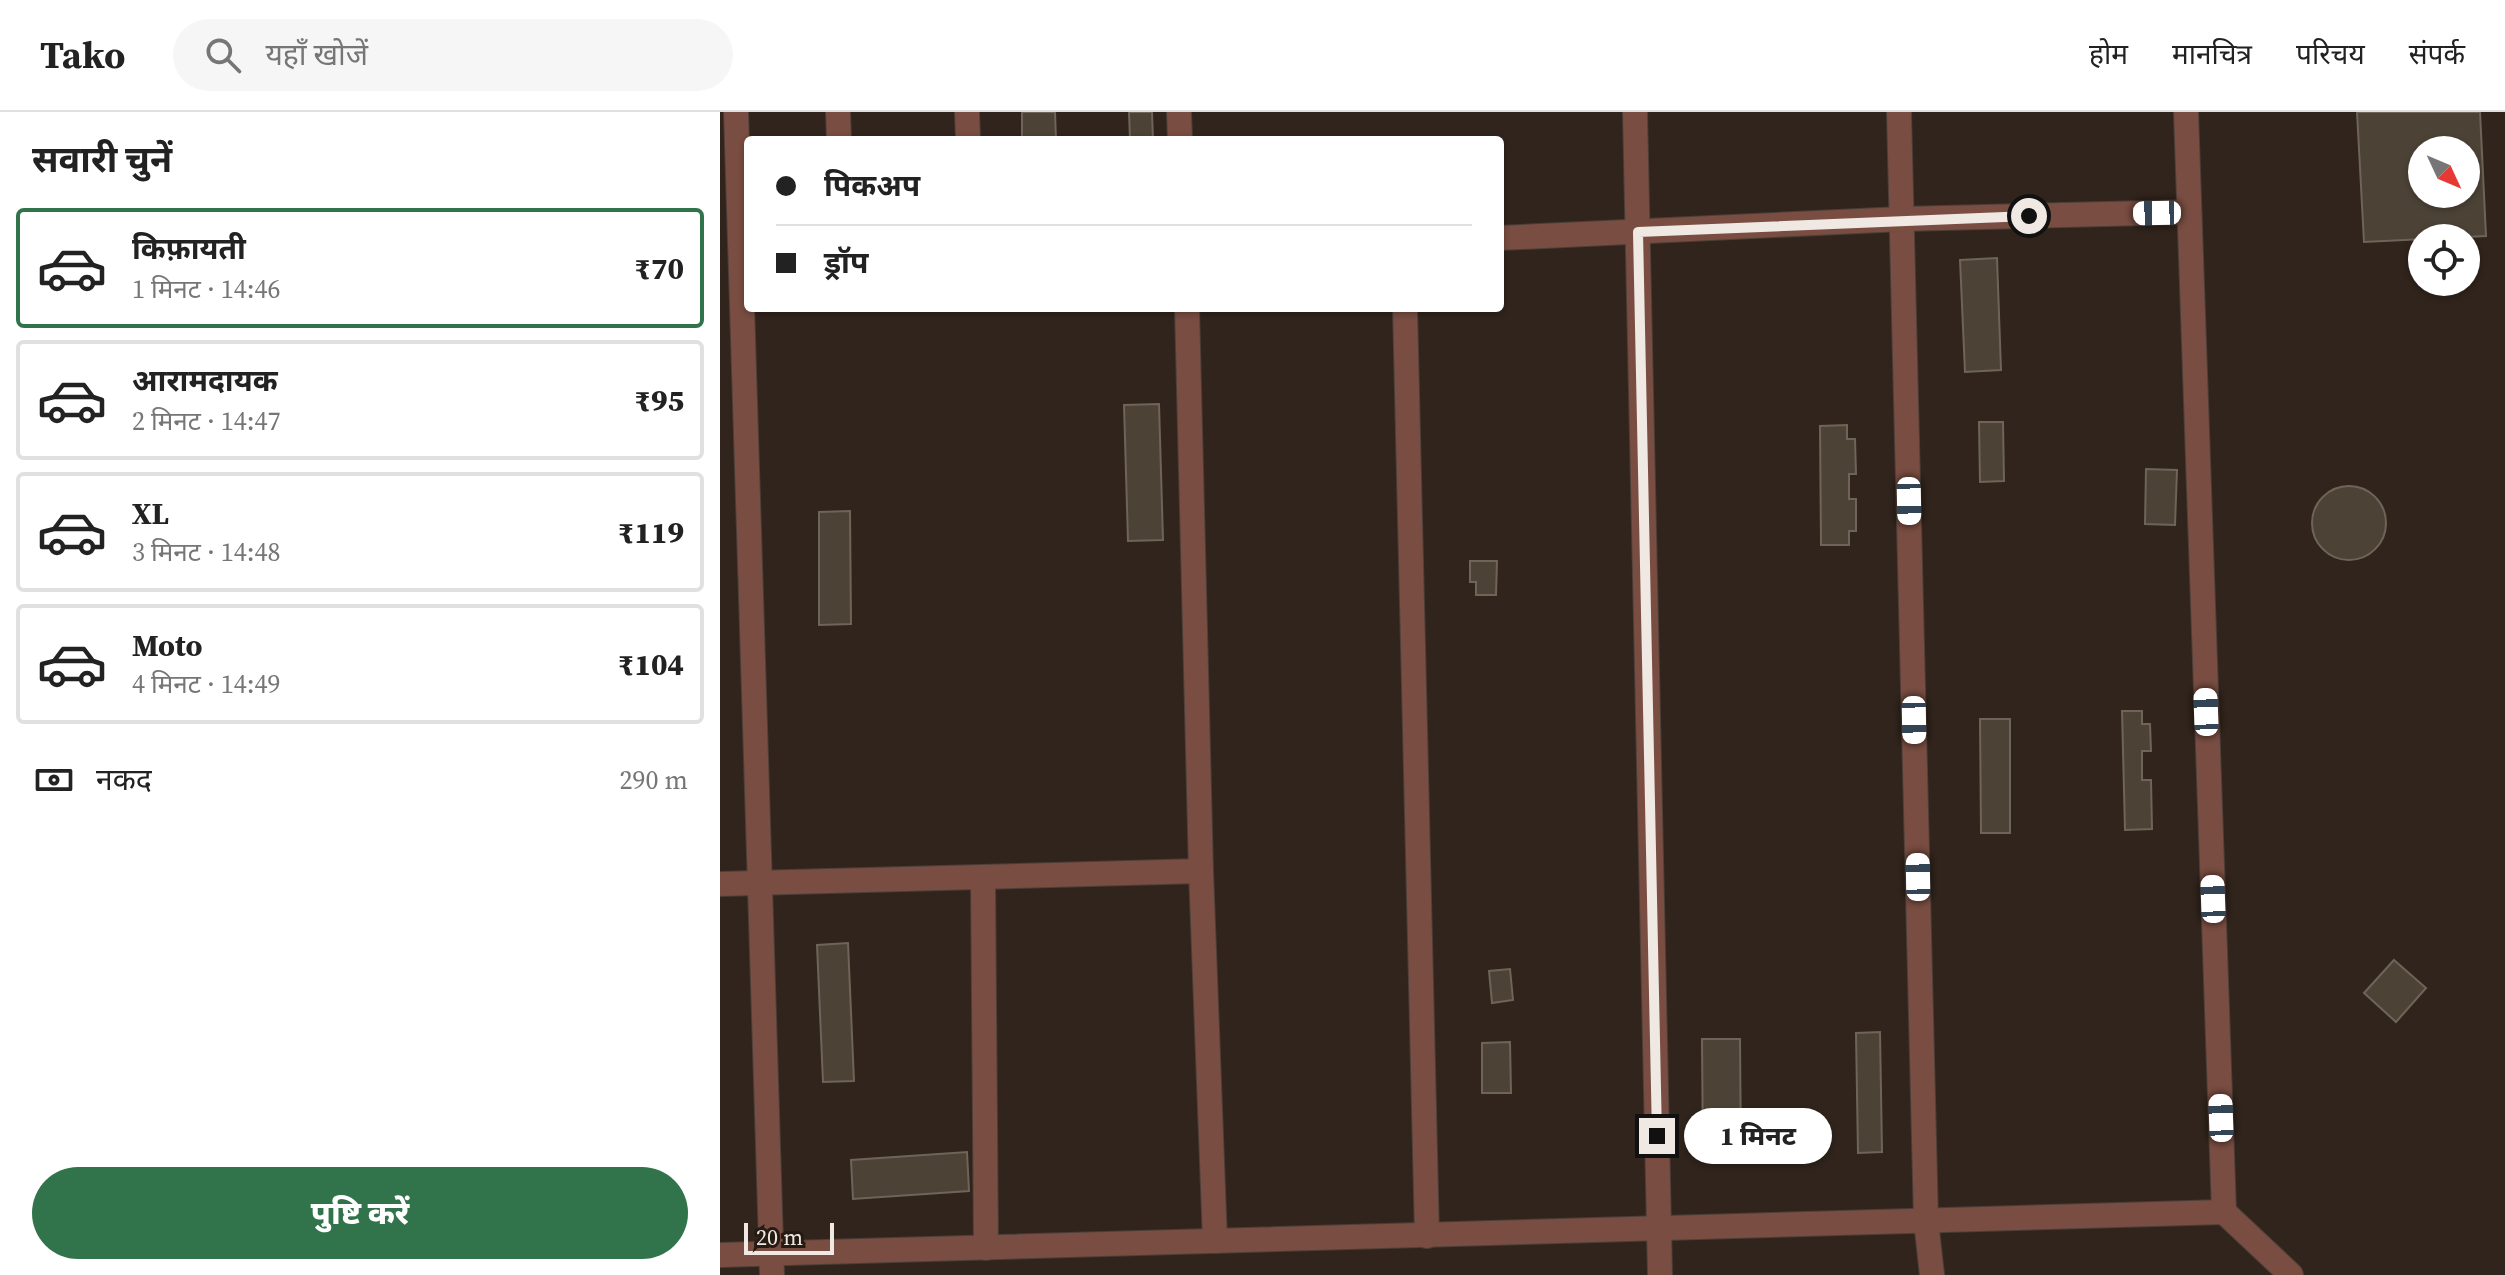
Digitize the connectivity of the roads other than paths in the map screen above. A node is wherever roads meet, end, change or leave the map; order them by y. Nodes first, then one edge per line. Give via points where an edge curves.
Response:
1 (736, 112) edge
2 (838, 112) edge
3 (967, 112) edge
4 (1179, 112) edge
5 (1635, 112) edge
6 (1899, 112) edge
7 (2186, 112) edge
8 (839, 136) edge
9 (968, 136) edge
10 (1180, 136) edge
11 (2189, 212) junction
12 (1902, 219) junction
13 (1638, 232) junction
14 (1504, 238) edge
15 (736, 277) edge
16 (1187, 312) edge
17 (1405, 312) edge
18 (1201, 871) junction
19 (983, 878) junction
20 (720, 884) edge
21 (759, 885) junction
22 (2224, 1212) junction
23 (1926, 1221) junction
24 (1659, 1230) junction
25 (1427, 1236) junction
26 (1215, 1241) junction
27 (986, 1248) junction
28 (720, 1255) edge
29 (771, 1264) edge
30 (1660, 1275) edge
31 (1932, 1275) edge
32 (2291, 1275) edge

1 - 15 street
2 - 8 street
3 - 9 street
4 - 10 street
5 - 13 street
6 - 12 street
7 - 11 street
11 - 12 street
11 - 22 street
12 - 13 street
12 - 23 street
13 - 14 street
13 - 24 street
15 - 21 street
16 - 18 street
17 - 25 street
18 - 19 street
18 - 26 street
19 - 21 street
19 - 27 street
20 - 21 street
21 - 29 street
22 - 23 street
22 - 32 street
23 - 24 street
23 - 31 street
24 - 25 street
24 - 30 street
25 - 26 street
26 - 27 street
27 - 29 street
28 - 29 street

